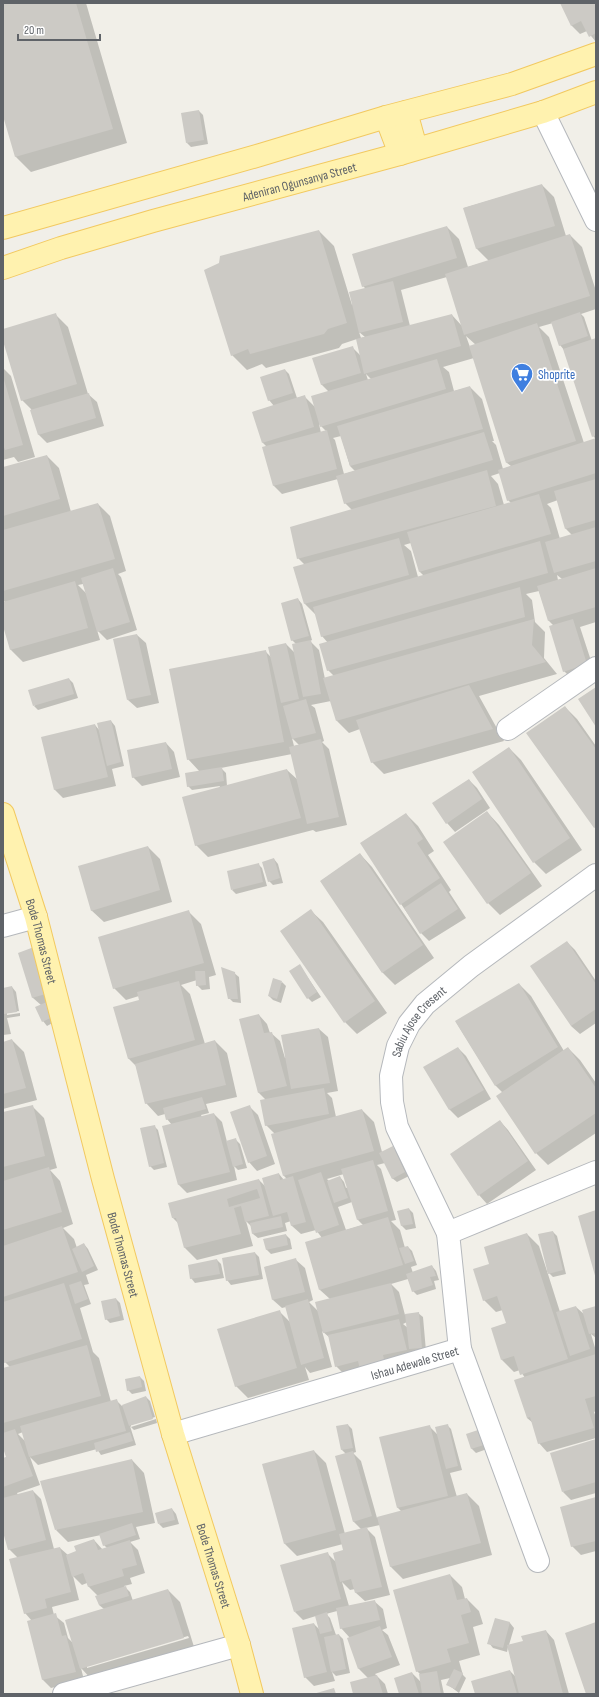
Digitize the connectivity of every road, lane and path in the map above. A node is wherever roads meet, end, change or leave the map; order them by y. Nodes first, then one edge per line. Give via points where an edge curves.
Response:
1 (596, 54) edge
2 (596, 92) edge
3 (543, 112) junction
4 (396, 114) junction
5 (408, 151) junction
6 (596, 220) edge
7 (3, 228) edge
8 (3, 268) edge
9 (596, 668) edge
10 (508, 729) dead end
11 (3, 814) edge
12 (596, 875) edge
13 (36, 917) junction
14 (3, 926) edge
15 (596, 1172) edge
16 (448, 1233) junction
17 (460, 1349) junction
18 (174, 1434) junction
19 (538, 1561) dead end
20 (239, 1645) junction
21 (64, 1694) edge
22 (252, 1694) edge

1 - 4 main road via 512,84
2 - 3 main road, Adeniran Ogunsanya Street
3 - 5 main road, Adeniran Ogunsanya Street
3 - 6 street
4 - 5 main road
4 - 7 main road
5 - 8 main road, Adeniran Ogunsanya Street via 153,221
9 - 10 street
11 - 13 main road, Bode Thomas Street
12 - 16 street, Sabiu Ajose Cresent via 471,966 425,1004 409,1024 398,1046 391,1076 392,1102 397,1127
13 - 14 street
13 - 18 main road, Bode Thomas Street via 103,1179
15 - 16 street
16 - 17 street, Ishau Adewale Street
17 - 18 street, Ishau Adewale Street
17 - 19 street
18 - 20 main road, Bode Thomas Street
20 - 21 street
20 - 22 main road, Bode Thomas Street

